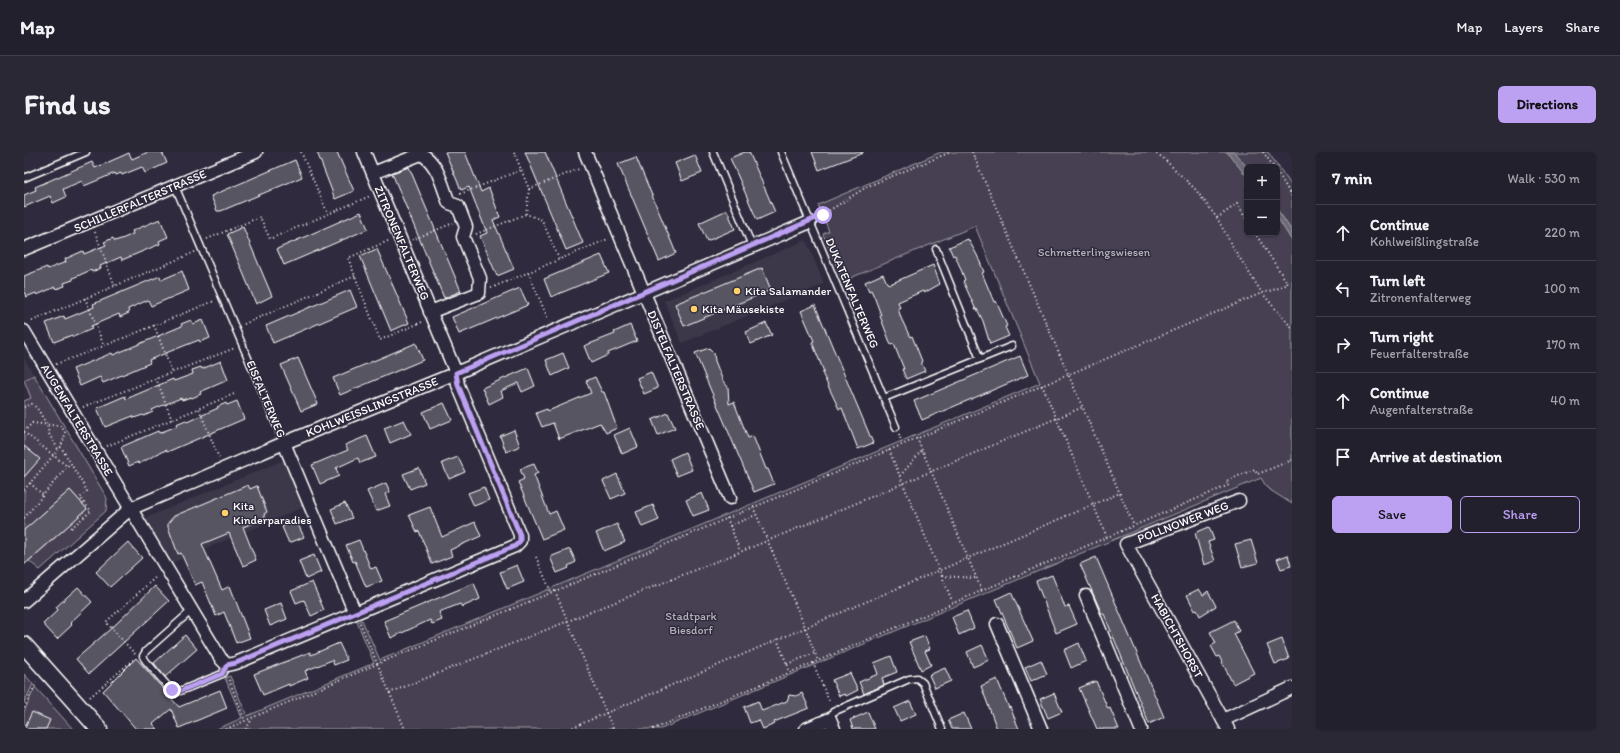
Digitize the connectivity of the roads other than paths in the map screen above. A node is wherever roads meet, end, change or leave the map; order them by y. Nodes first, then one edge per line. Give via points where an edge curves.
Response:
1 (86, 152) edge
2 (256, 152) edge
3 (364, 152) edge
4 (585, 152) edge
5 (713, 152) edge
6 (781, 152) edge
7 (373, 173) junction
8 (24, 178) edge
9 (175, 186) junction
10 (810, 222) junction
11 (752, 246) junction
12 (24, 249) edge
13 (936, 249) dead end
14 (644, 293) junction
15 (431, 315) junction
16 (24, 331) edge
17 (1012, 346) dead end
18 (980, 359) junction
19 (456, 373) junction
20 (884, 398) junction
21 (896, 427) dead end
22 (284, 443) junction
23 (730, 498) dead end
24 (1239, 501) dead end
25 (130, 509) junction
26 (1126, 544) joint
27 (1086, 596) dead end
28 (24, 601) edge
29 (191, 611) junction
30 (355, 613) junction
31 (997, 624) dead end
32 (24, 645) edge
33 (227, 665) junction
34 (1292, 688) edge
35 (832, 720) edge
36 (1226, 724) edge
37 (99, 729) edge
38 (806, 729) edge
39 (942, 729) edge
40 (1040, 729) edge
41 (1141, 729) edge

1 - 8 lane
2 - 9 street, SCHILLERFALTERSTRASSE
3 - 7 street, ZITRONENFALTERWEG
4 - 14 street, DISTELFALTERSTRASSE
5 - 11 lane
6 - 10 lane, DUKATENFALTERWEG
7 - 15 street, ZITRONENFALTERWEG
7 - 15 street, ZITRONENFALTERWEG via 420,154 433,163 449,203 458,206 466,227 463,237 480,278 479,293
9 - 12 street, SCHILLERFALTERSTRASSE
9 - 22 lane, EISFALTERWEG
10 - 11 street, KOHLWEISSLINGSTRASSE
10 - 20 lane, DUKATENFALTERWEG
11 - 14 street, KOHLWEISSLINGSTRASSE
13 - 18 lane
14 - 19 street, KOHLWEISSLINGSTRASSE
14 - 23 street, DISTELFALTERSTRASSE
15 - 19 street, ZITRONENFALTERWEG
16 - 25 street, AUGENFALTERSTRASSE
17 - 18 lane
18 - 20 lane
19 - 22 street, KOHLWEISSLINGSTRASSE
19 - 30 street, ZITRONENFALTERWEG via 458,385 520,535 520,541 515,546
20 - 21 lane, DUKATENFALTERWEG
22 - 25 street, KOHLWEISSLINGSTRASSE
22 - 30 street, EISFALTERWEG
24 - 26 street, POLLNOWER WEG
25 - 28 street, KOHLWEISSLINGSTRASSE
25 - 29 street
26 - 36 street, HABICHTSHORST
27 - 41 street
29 - 33 street
29 - 33 lane via 146,651 143,656 145,660 172,690 180,691 222,674
30 - 33 street
31 - 40 street
32 - 37 street
34 - 36 street
35 - 38 street
35 - 39 lane via 909,679 916,678 923,683

